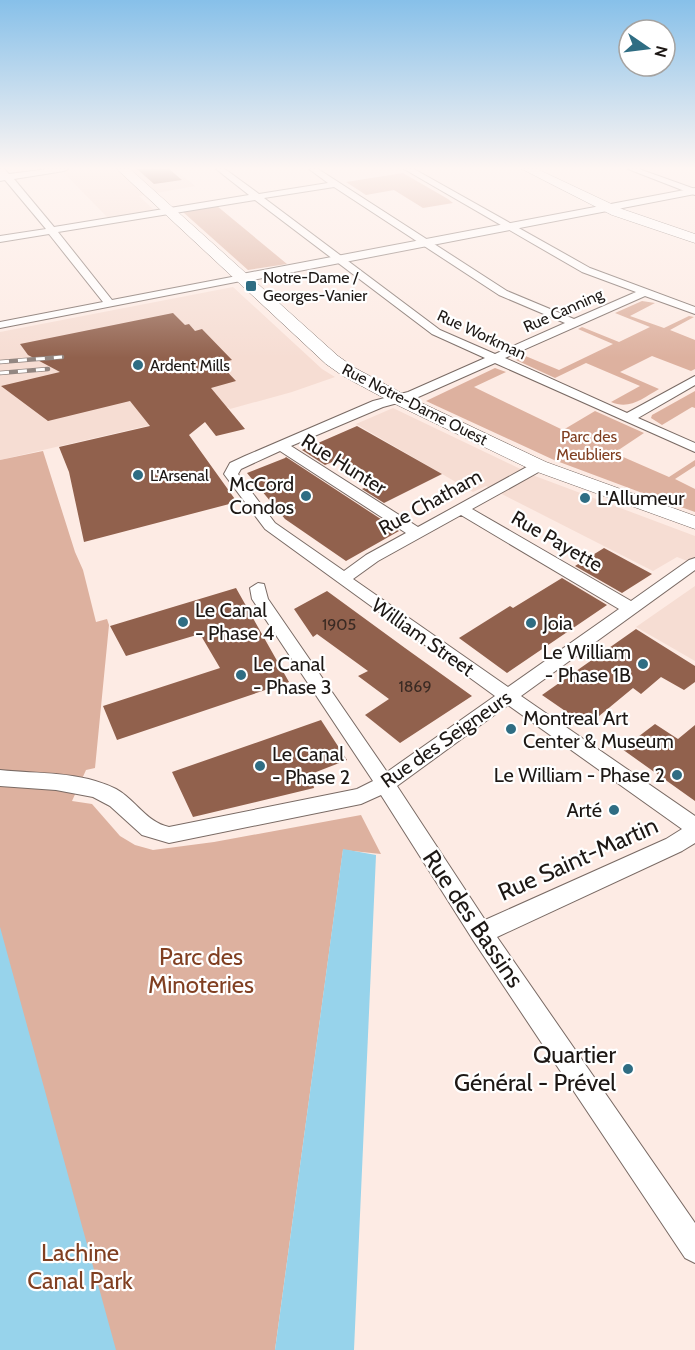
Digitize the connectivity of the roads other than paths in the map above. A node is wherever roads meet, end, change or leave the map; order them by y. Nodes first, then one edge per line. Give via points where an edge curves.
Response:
1 (46, 232) edge
2 (53, 232) edge
3 (192, 232) edge
4 (303, 232) edge
5 (411, 232) edge
6 (489, 232) edge
7 (518, 232) edge
8 (675, 232) edge
9 (0, 239) edge
10 (695, 239) edge
11 (428, 243) junction
12 (340, 260) junction
13 (242, 278) junction
14 (643, 293) junction
15 (110, 303) junction
16 (695, 311) edge
17 (574, 323) junction
18 (0, 325) edge
19 (494, 358) junction
20 (695, 381) edge
21 (401, 400) junction
22 (627, 418) junction
23 (281, 447) junction
24 (695, 448) edge
25 (539, 466) junction
26 (233, 469) joint
27 (461, 509) junction
28 (695, 523) edge
29 (417, 533) junction
30 (695, 563) edge
31 (344, 578) junction
32 (258, 588) dead end
33 (632, 609) junction
34 (508, 696) junction
35 (0, 778) edge
36 (385, 784) junction
37 (695, 827) edge
38 (695, 832) edge
39 (481, 933) junction
40 (695, 1248) edge

1 - 9 street
2 - 15 street
3 - 13 main road, Rue Notre-Dame Ouest
4 - 12 street, Rue Workman
5 - 11 street
6 - 11 street
7 - 14 street via 586,270
8 - 10 main road
11 - 12 street
11 - 17 street via 503,293
12 - 13 street
12 - 19 street, Rue Workman via 432,329
13 - 15 street
13 - 21 main road, Rue Notre-Dame Ouest via 337,364
14 - 16 street
14 - 17 street, Rue Canning
15 - 18 street
17 - 19 street, Rue Canning
19 - 21 street, Rue Canning
19 - 22 street, Rue Workman
20 - 22 street
21 - 23 street, Rue Canning via 378,404
21 - 25 main road, Rue Notre-Dame Ouest
22 - 24 street, Rue Workman
23 - 26 street, Rue Canning
23 - 29 street, Rue Hunter
25 - 27 street, Rue Chatham
25 - 28 main road, Rue Notre-Dame Ouest
26 - 31 street, William Street via 233,478 270,526
27 - 29 street, Rue Chatham
27 - 33 street, Rue Payette
29 - 31 street, Rue Chatham
30 - 33 street, Rue des Seigneurs
31 - 34 street, William Street
32 - 36 street, Rue des Bassins via 260,599
33 - 34 street, Rue des Seigneurs
34 - 36 street, Rue des Seigneurs
34 - 37 street, William Street
35 - 36 street, Rue des Seigneurs via 99,790 116,799 148,830 169,835 355,798
36 - 39 street, Rue des Bassins
38 - 39 street, Rue Saint-Martin
39 - 40 street, Rue des Bassins

